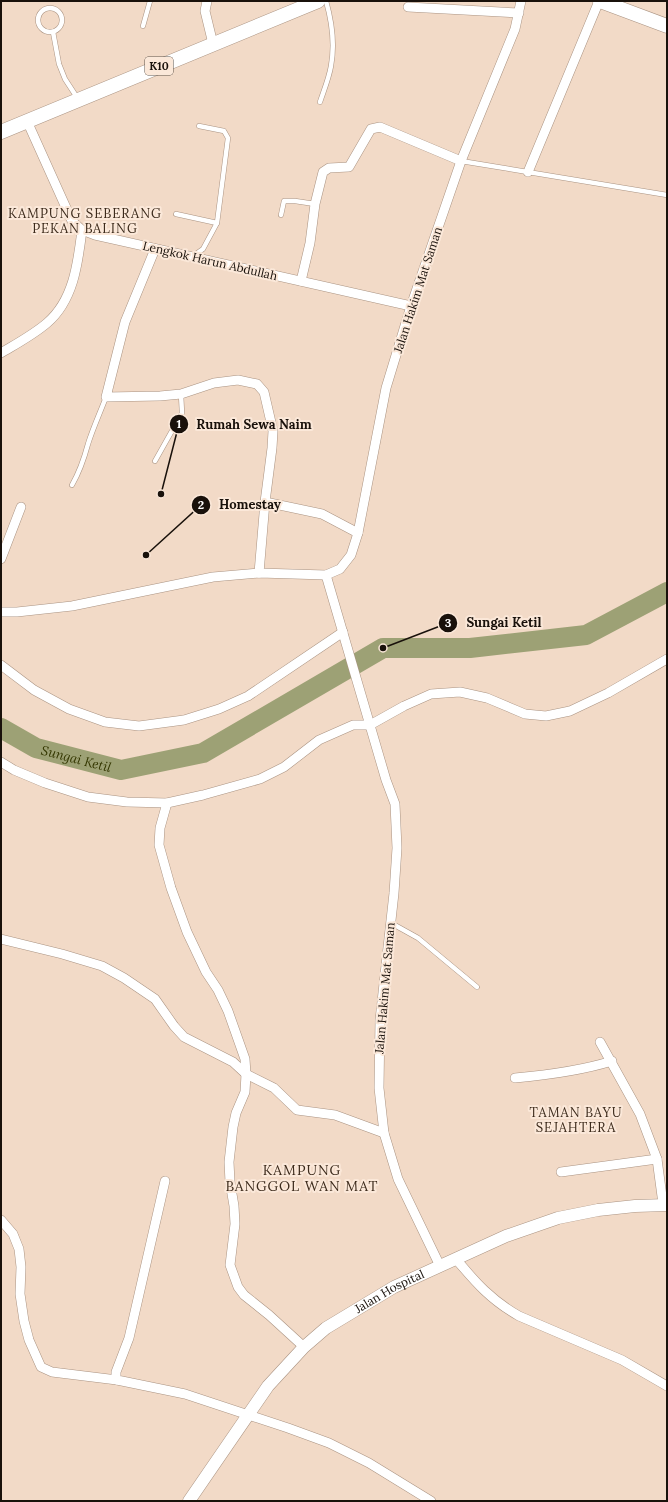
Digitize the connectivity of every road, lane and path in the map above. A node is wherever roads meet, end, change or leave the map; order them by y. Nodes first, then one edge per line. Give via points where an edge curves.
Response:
1 (52, 1) edge
2 (150, 1) edge
3 (207, 1) edge
4 (318, 1) edge
5 (326, 1) edge
6 (521, 1) edge
7 (599, 1) edge
8 (408, 7) dead end
9 (51, 8) junction
10 (519, 14) junction
11 (142, 26) dead end
12 (667, 26) edge
13 (53, 32) junction
14 (213, 44) junction
15 (78, 100) junction
16 (320, 102) dead end
17 (27, 121) junction
18 (199, 126) dead end
19 (1, 132) edge
20 (461, 161) junction
21 (528, 172) junction
22 (667, 195) edge
23 (315, 204) junction
24 (176, 214) dead end
25 (280, 216) dead end
26 (217, 223) junction
27 (82, 230) junction
28 (155, 249) junction
29 (192, 257) junction
30 (300, 281) junction
31 (411, 306) junction
32 (1, 354) edge
33 (181, 394) junction
34 (106, 397) junction
35 (155, 460) dead end
36 (72, 484) dead end
37 (265, 502) junction
38 (21, 507) dead end
39 (358, 533) junction
40 (1, 559) edge
41 (259, 573) junction
42 (326, 575) junction
43 (1, 612) edge
44 (343, 632) junction
45 (667, 659) edge
46 (1, 665) edge
47 (370, 725) junction
48 (1, 762) edge
49 (167, 803) junction
50 (391, 923) junction
51 (1, 939) edge
52 (477, 987) dead end
53 (600, 1042) dead end
54 (612, 1061) junction
55 (246, 1074) junction
56 (515, 1078) dead end
57 (384, 1133) junction
58 (656, 1159) junction
59 (561, 1172) dead end
60 (165, 1181) dead end
61 (665, 1204) edge
62 (1, 1220) edge
63 (456, 1259) junction
64 (440, 1266) junction
65 (304, 1347) junction
66 (117, 1380) junction
67 (667, 1386) edge
68 (248, 1415) junction
69 (416, 1492) junction
70 (189, 1501) edge
71 (411, 1501) edge
72 (431, 1501) edge

1 - 9 lane
2 - 11 lane
3 - 14 street via 205,11
4 - 14 main road, K10
5 - 16 lane via 332,22 333,53
6 - 10 street, Jalan Hakim Mat Saman
7 - 12 main road
7 - 21 street
8 - 10 street
9 - 13 lane via 58,10 62,16 59,29
9 - 13 lane via 44,9 38,21 40,28 46,32
10 - 20 street, Jalan Hakim Mat Saman
13 - 15 lane via 59,64
14 - 15 main road, K10
15 - 17 main road, K10
17 - 19 main road, K10
17 - 27 street via 72,221
18 - 26 lane via 224,132 228,138
20 - 21 lane
20 - 23 street via 375,127 367,134 349,167 324,170
20 - 31 street, Jalan Hakim Mat Saman
21 - 22 lane
23 - 25 lane via 284,201
23 - 30 street via 310,243
24 - 26 lane
26 - 29 lane via 203,248
27 - 28 street, Lengkok Harun Abdullah
27 - 32 street via 77,267 59,310 47,323
28 - 29 street, Lengkok Harun Abdullah
28 - 34 street via 125,322
29 - 30 street, Lengkok Harun Abdullah
30 - 31 street, Lengkok Harun Abdullah
31 - 39 street, Jalan Hakim Mat Saman via 386,388
33 - 34 street
33 - 35 lane via 182,413
33 - 37 street via 214,383 238,380 257,384 264,392 273,431
34 - 36 lane via 84,461
37 - 39 street via 322,514
37 - 41 street
38 - 40 street
39 - 42 street, Jalan Hakim Mat Saman via 351,555 340,569
41 - 42 street
41 - 43 street via 213,577 72,606
42 - 44 street, Jalan Hakim Mat Saman
44 - 46 street via 248,696 184,720 139,726 105,722 69,709 34,690
44 - 47 street, Jalan Hakim Mat Saman
45 - 47 street via 608,693 570,711 546,716 525,714 487,698 460,692 431,694
47 - 49 street via 353,725 320,740 284,767 260,779
47 - 50 street, Jalan Hakim Mat Saman via 395,804 397,827
48 - 49 street via 45,783 88,797 127,802
49 - 55 street via 160,828 159,845 171,888 187,932 228,1011
50 - 52 lane via 418,938
50 - 57 street, Jalan Hakim Mat Saman via 380,1020 379,1088
51 - 55 street via 102,966 124,978 155,999 184,1037 232,1062
53 - 54 street
54 - 56 street via 559,1074
54 - 58 street via 640,1114
55 - 57 street via 274,1088 297,1110 335,1115
55 - 65 street via 245,1092 236,1113 229,1162 235,1224 230,1265 238,1287 244,1295
57 - 64 street, Jalan Hakim Mat Saman via 398,1179
58 - 59 street
58 - 61 street
60 - 66 street via 129,1338 116,1372
61 - 63 main road, Jalan Hospital via 598,1210 558,1218 506,1236
62 - 66 street via 13,1234 19,1249 20,1294 24,1321 29,1340 41,1366 52,1372
63 - 64 main road, Jalan Hospital
63 - 67 street via 474,1281 505,1308 622,1360
64 - 65 main road, Jalan Hospital via 394,1287 326,1328
65 - 68 main road, Jalan Hospital via 268,1386
66 - 68 street via 185,1394
68 - 69 street via 329,1443 369,1463
68 - 70 main road, Jalan Hospital
69 - 71 street
69 - 72 street

